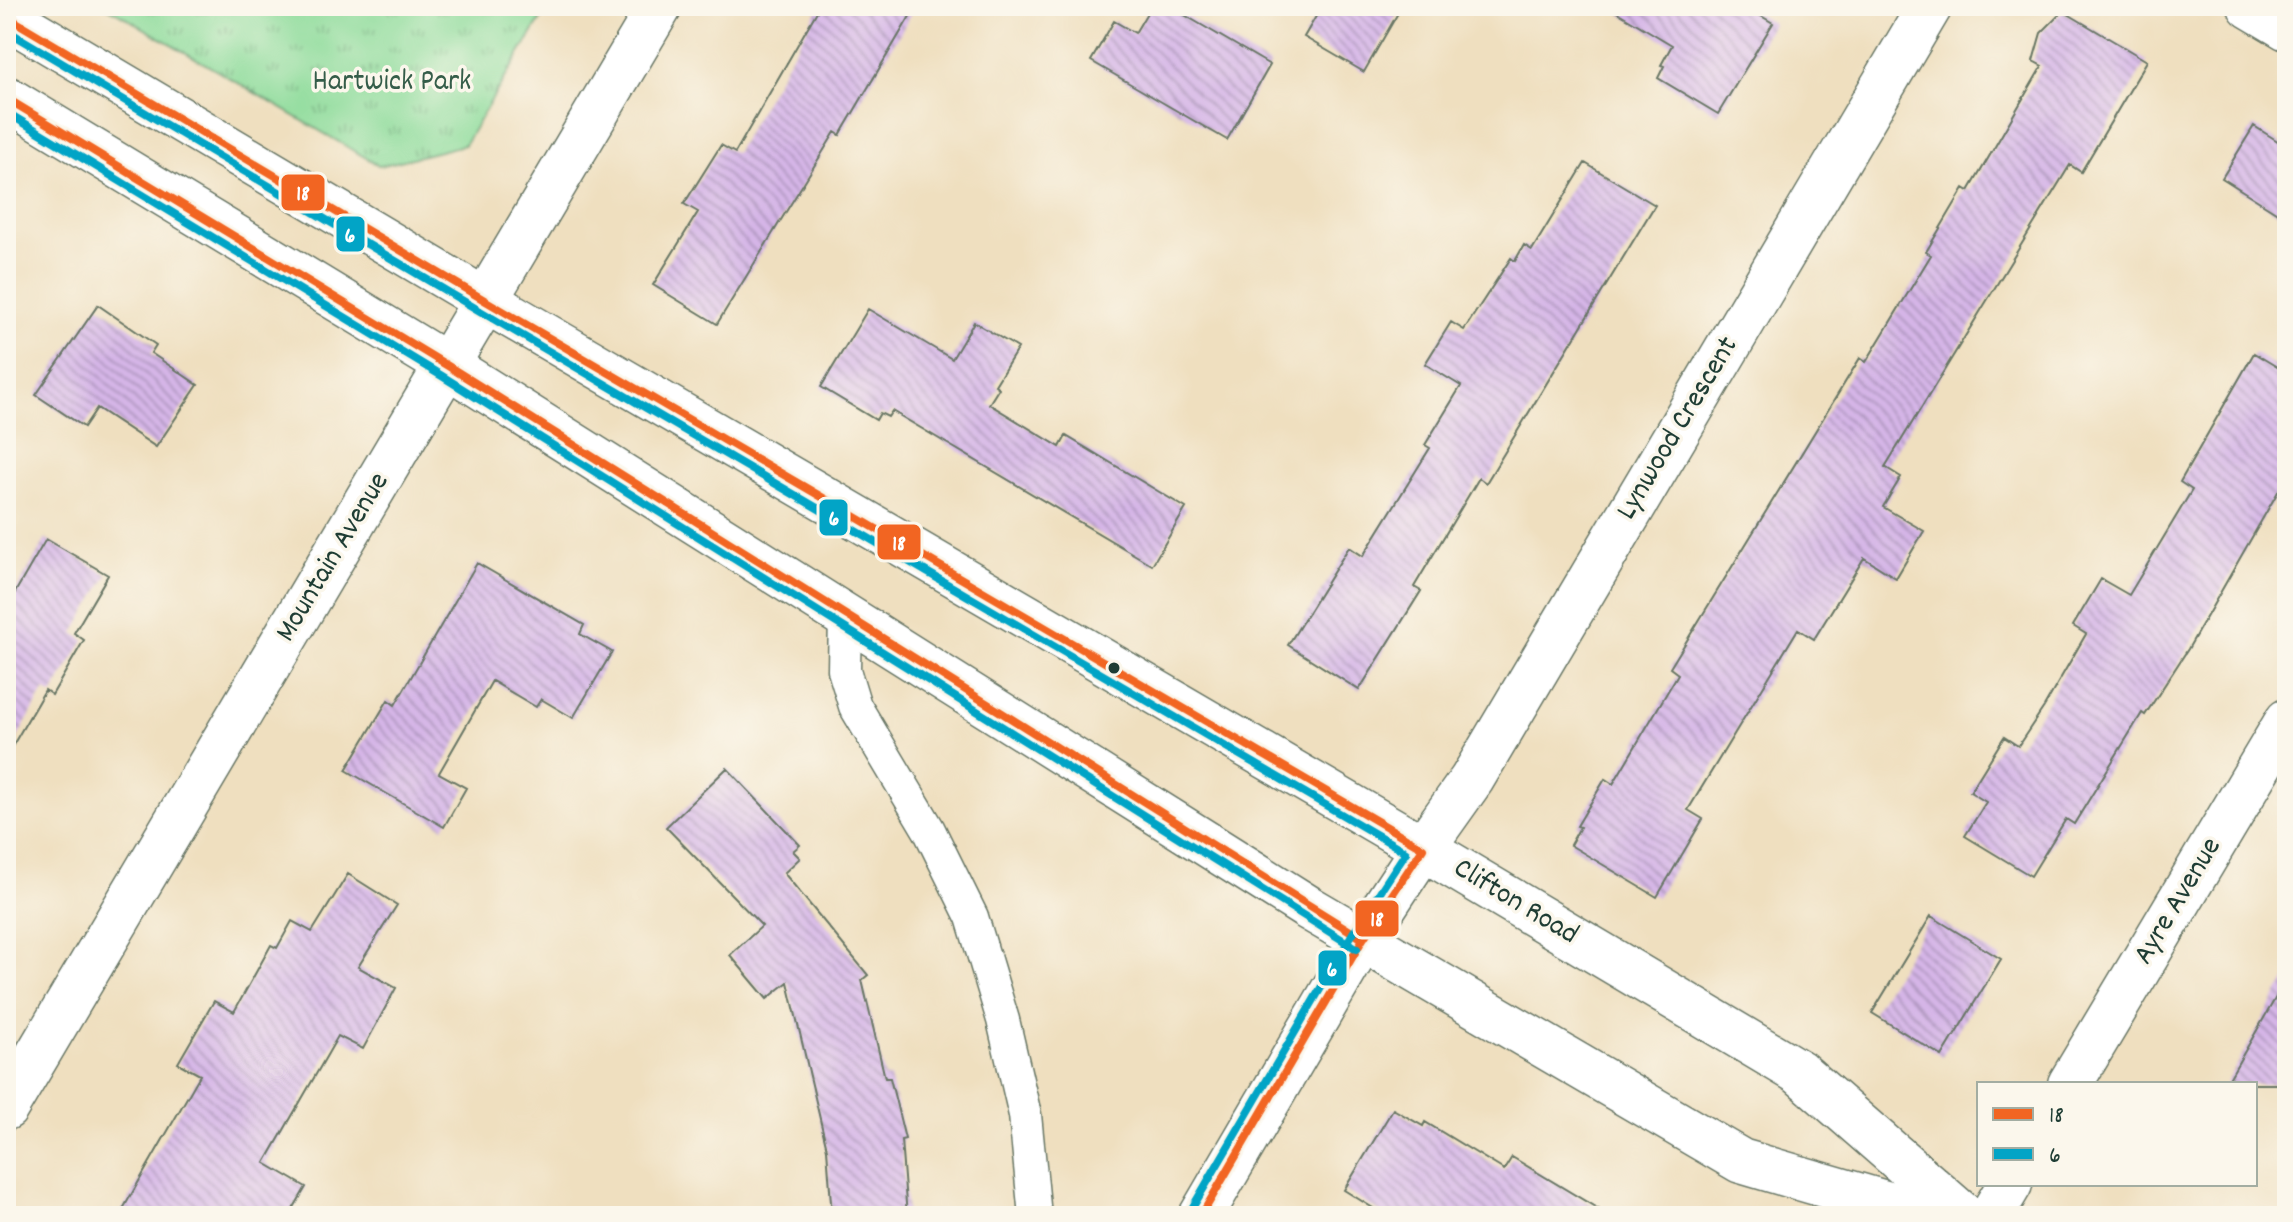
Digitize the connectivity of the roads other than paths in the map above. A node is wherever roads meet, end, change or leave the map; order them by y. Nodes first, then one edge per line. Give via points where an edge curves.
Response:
1 (660, 6) edge
2 (1930, 6) edge
3 (2250, 6) edge
4 (6, 16) edge
5 (2287, 28) edge
6 (6, 98) edge
7 (486, 301) junction
8 (448, 366) junction
9 (845, 614) junction
10 (2287, 721) edge
11 (1423, 848) junction
12 (1363, 939) junction
13 (2071, 1082) edge
14 (6, 1108) edge
15 (2009, 1186) edge
16 (1035, 1216) edge
17 (1201, 1216) edge
18 (1930, 1216) edge
19 (1964, 1216) edge
20 (1991, 1216) edge

1 - 7 main road, Mountain Avenue
2 - 11 main road, Lynwood Crescent via 1480,765
3 - 5 main road
4 - 7 main road, Clifton Road
6 - 8 main road
7 - 8 main road, Mountain Avenue
7 - 11 main road, Clifton Road
8 - 9 main road
8 - 14 main road, Mountain Avenue
9 - 12 main road
9 - 16 lane via 844,670 855,706 929,830 972,917 1025,1115
10 - 13 main road, Ayre Avenue
11 - 12 main road, Lynwood Crescent
11 - 19 main road, Clifton Road via 1799,1072
12 - 17 main road, Lynwood Crescent
12 - 18 main road via 1741,1161
15 - 20 main road

